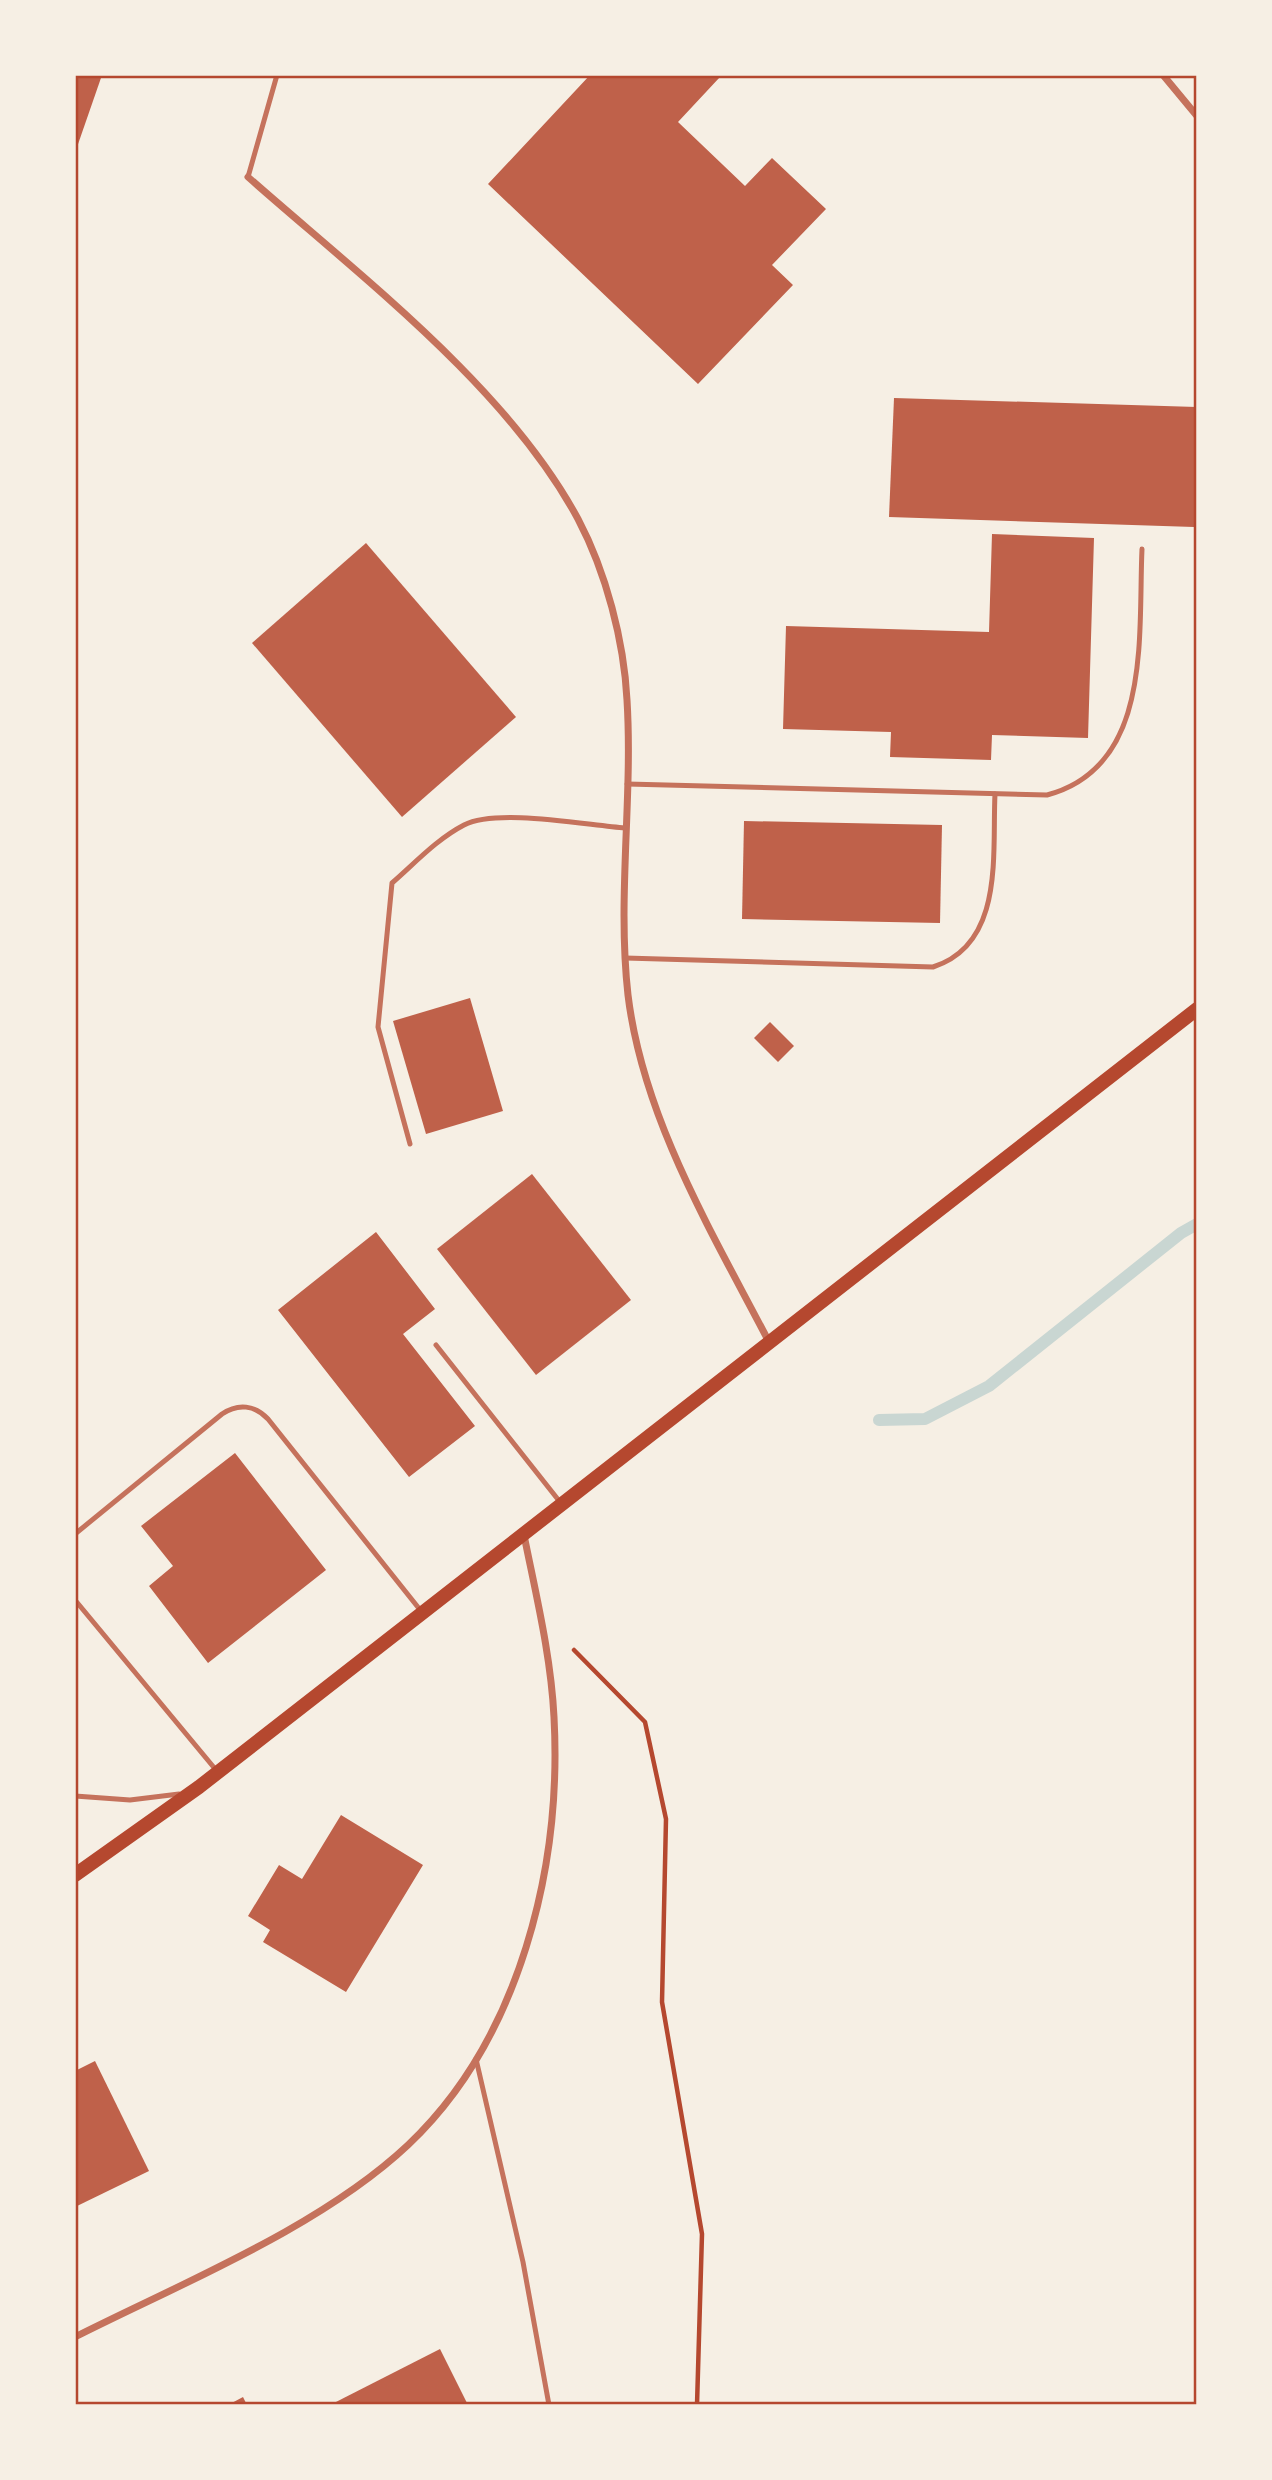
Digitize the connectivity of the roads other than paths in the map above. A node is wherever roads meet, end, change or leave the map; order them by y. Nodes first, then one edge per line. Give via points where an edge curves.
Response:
1 (277, 75) edge
2 (1163, 75) edge
3 (1197, 116) edge
4 (248, 177) joint
5 (1142, 549) dead end
6 (627, 784) junction
7 (995, 793) junction
8 (625, 828) junction
9 (625, 958) junction
10 (1197, 1009) edge
11 (411, 1144) dead end
12 (769, 1342) junction
13 (436, 1345) dead end
14 (562, 1504) junction
15 (75, 1534) edge
16 (524, 1534) junction
17 (75, 1600) edge
18 (423, 1613) junction
19 (218, 1773) junction
20 (199, 1787) junction
21 (75, 1796) edge
22 (75, 1875) edge
23 (476, 2059) junction
24 (75, 2337) edge
25 (549, 2405) edge

1 - 4 lane
2 - 3 street
4 - 6 street via 423,333 483,393 539,459 578,520 603,581 617,635 627,698
5 - 7 lane via 1133,697 1129,716 1110,752 1084,782 1067,790 1047,795
6 - 7 lane
6 - 8 street
7 - 9 lane via 990,899 976,935 945,963 933,967
8 - 9 street
8 - 11 lane via 505,818 475,821 448,835 392,883 378,1027
9 - 12 street via 633,1027 654,1102
10 - 12 main road
12 - 14 main road
13 - 14 lane
14 - 16 main road
15 - 18 lane via 222,1414 239,1406 252,1408 268,1419
16 - 18 main road
16 - 23 street via 554,1716 555,1766 547,1848 534,1915 518,1971
17 - 19 lane
18 - 19 main road
19 - 20 main road
20 - 21 lane via 140,1800
20 - 22 main road
23 - 24 street via 426,2126 359,2183 264,2241
23 - 25 lane via 523,2262

